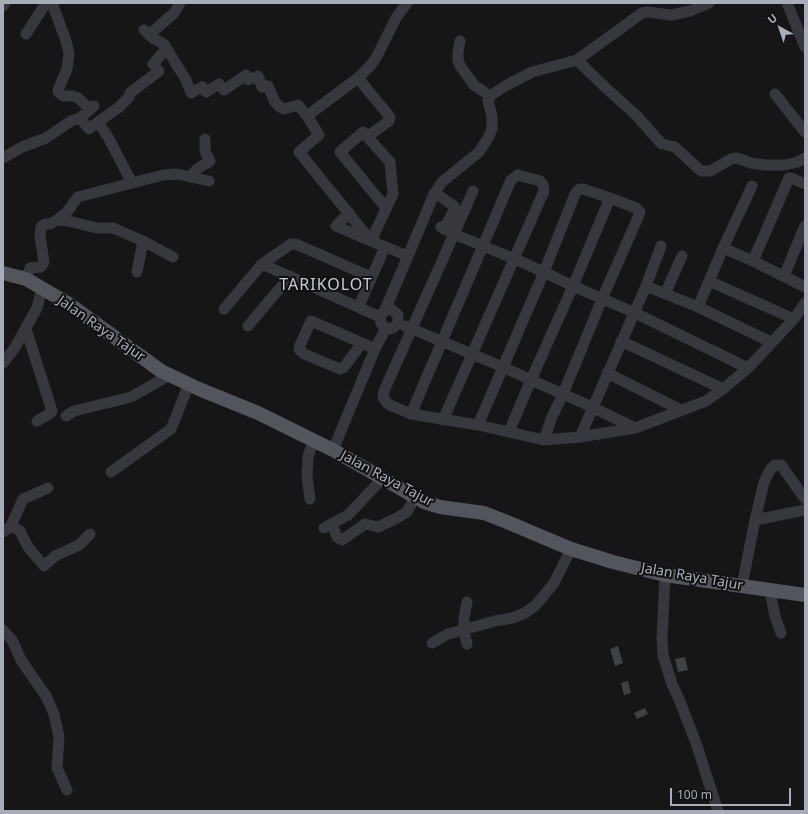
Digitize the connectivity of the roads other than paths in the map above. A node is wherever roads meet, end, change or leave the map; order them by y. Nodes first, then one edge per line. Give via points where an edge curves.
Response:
1 (5, 3) edge
2 (46, 3) edge
3 (52, 3) edge
4 (180, 3) edge
5 (407, 3) edge
6 (709, 3) edge
7 (788, 3) edge
8 (3, 6) edge
9 (26, 34) dead end
10 (460, 41) dead end
11 (805, 47) edge
12 (166, 49) junction
13 (577, 60) junction
14 (358, 78) junction
15 (775, 94) dead end
16 (490, 96) junction
17 (307, 116) junction
18 (80, 118) junction
19 (98, 122) junction
20 (805, 132) edge
21 (367, 137) junction
22 (205, 138) dead end
23 (3, 158) edge
24 (805, 158) edge
25 (190, 177) junction
26 (209, 181) dead end
27 (132, 183) junction
28 (805, 184) edge
29 (752, 186) dead end
30 (473, 191) dead end
31 (441, 197) dead end
32 (610, 198) junction
33 (386, 208) junction
34 (349, 213) junction
35 (57, 220) junction
36 (805, 226) edge
37 (446, 230) junction
38 (143, 241) junction
39 (371, 242) junction
40 (661, 246) dead end
41 (385, 247) junction
42 (484, 247) junction
43 (723, 248) junction
44 (408, 256) junction
45 (682, 256) dead end
46 (173, 257) dead end
47 (514, 259) junction
48 (753, 261) junction
49 (262, 264) junction
50 (3, 272) edge
51 (137, 272) dead end
52 (544, 272) junction
53 (290, 276) junction
54 (784, 276) junction
55 (371, 277) junction
56 (26, 279) junction
57 (709, 281) junction
58 (573, 286) junction
59 (646, 286) junction
60 (805, 287) edge
61 (42, 288) junction
62 (665, 294) junction
63 (602, 299) junction
64 (805, 302) edge
65 (359, 306) junction
66 (698, 307) junction
67 (224, 309) dead end
68 (633, 312) junction
69 (383, 313) junction
70 (794, 319) junction
71 (398, 323) junction
72 (248, 326) dead end
73 (386, 328) junction
74 (26, 329) junction
75 (412, 329) junction
76 (442, 342) junction
77 (621, 342) junction
78 (771, 342) junction
79 (362, 343) junction
80 (375, 349) junction
81 (472, 354) junction
82 (3, 363) edge
83 (503, 366) junction
84 (748, 368) junction
85 (607, 373) junction
86 (170, 375) junction
87 (531, 380) junction
88 (189, 384) junction
89 (723, 389) junction
90 (562, 394) junction
91 (592, 407) junction
92 (681, 410) junction
93 (411, 414) junction
94 (66, 416) dead end
95 (443, 420) junction
96 (37, 422) dead end
97 (478, 425) junction
98 (635, 428) junction
99 (509, 432) junction
100 (580, 438) junction
101 (313, 440) junction
102 (544, 440) junction
103 (333, 450) junction
104 (110, 472) dead end
105 (383, 478) junction
106 (48, 488) dead end
107 (415, 497) junction
108 (310, 499) dead end
109 (805, 499) edge
110 (805, 510) edge
111 (755, 520) junction
112 (7, 529) edge
113 (90, 534) dead end
114 (571, 549) junction
115 (665, 575) junction
116 (742, 586) junction
117 (770, 591) junction
118 (805, 595) edge
119 (467, 602) dead end
120 (3, 630) edge
121 (464, 630) junction
122 (781, 633) dead end
123 (432, 643) dead end
124 (467, 644) dead end
125 (67, 790) dead end
126 (718, 811) edge

1 - 8 street
2 - 9 street
3 - 18 street via 68,53 68,69 58,92 63,96 78,98 92,108
4 - 12 street via 174,13 146,33 164,44
5 - 14 street via 396,18 377,56
6 - 13 street via 671,15 642,13
7 - 11 street
10 - 16 street via 460,67 474,85
12 - 17 street via 186,80 191,93 202,87 206,92 219,84 224,90 246,75 248,80 258,76 262,87 268,86 280,107 284,109 298,105
12 - 19 street via 153,64 159,71 130,93 118,108
13 - 16 street via 532,72
13 - 24 street via 636,115 659,142 675,147 700,171 710,171 737,158 751,163 785,165
14 - 17 street
14 - 21 street via 390,117 389,121
15 - 20 street
16 - 44 street via 488,101 492,129 488,138 479,152 442,182 434,194
17 - 34 street via 319,135 299,152
18 - 19 street via 89,129
18 - 23 street via 46,138
19 - 27 street
21 - 33 street via 390,162 393,194
21 - 33 street via 363,132 340,152
22 - 25 street via 205,151 210,162 197,169
25 - 26 street
25 - 27 street via 163,174
27 - 35 street via 78,197
28 - 48 street via 789,178
29 - 43 street
30 - 37 street
31 - 37 street via 455,208
32 - 52 street via 583,189 578,190
32 - 58 street
32 - 63 street via 640,212
33 - 39 street
34 - 39 street
34 - 39 street via 336,226
35 - 38 street via 97,228 113,228
35 - 56 street via 40,228 44,262 41,267 30,268
36 - 54 street
37 - 42 street
37 - 75 street
38 - 46 street
38 - 51 street
39 - 41 street
40 - 59 street
41 - 44 street
41 - 55 street
42 - 47 street
42 - 47 street via 511,180 518,175 540,181 544,192
42 - 76 street
43 - 48 street
43 - 57 street
44 - 69 street
45 - 62 street
47 - 52 street
47 - 81 street
48 - 54 street
49 - 53 street
49 - 55 street via 291,244 296,244
49 - 67 street
50 - 56 main road, Jalan Raya Tajur
52 - 58 street
52 - 83 street
53 - 65 street
53 - 72 street
54 - 60 street
55 - 65 street
56 - 61 main road, Jalan Raya Tajur
57 - 66 street
57 - 70 street
58 - 63 street
58 - 87 street
59 - 62 street
59 - 68 street
61 - 74 street via 37,308
61 - 86 main road, Jalan Raya Tajur via 69,304 150,364
62 - 66 street
63 - 68 street
63 - 90 street
64 - 70 street
65 - 69 street
66 - 78 street
68 - 77 street
68 - 84 street
69 - 71 street via 391,309 396,312
69 - 73 street via 381,323
70 - 78 street
71 - 73 street via 393,328
71 - 75 street
73 - 80 street
74 - 82 street
74 - 96 street via 52,410
75 - 76 street
75 - 93 street via 384,391 386,402
76 - 81 street
76 - 93 street
77 - 85 street
77 - 89 street
78 - 84 street
79 - 79 street via 340,369 304,354 300,349 311,321
79 - 80 street
80 - 103 street
81 - 83 street
81 - 95 street
83 - 87 street
83 - 97 street
84 - 89 street
85 - 91 street
85 - 92 street
86 - 88 main road, Jalan Raya Tajur
86 - 94 street via 131,397 74,411
87 - 90 street
87 - 99 street
88 - 101 main road, Jalan Raya Tajur
88 - 104 street via 171,429
89 - 92 street via 706,401
90 - 91 street
90 - 102 street
91 - 98 street
91 - 100 street
92 - 98 street
93 - 95 street
95 - 97 street
97 - 99 street
98 - 100 street
99 - 102 street
100 - 102 street
101 - 103 main road, Jalan Raya Tajur
101 - 108 street via 308,457
103 - 105 main road, Jalan Raya Tajur
105 - 107 main road, Jalan Raya Tajur
105 - 107 street via 348,515 328,526 337,537 342,540 365,524 378,528 407,512
106 - 112 street via 23,499
107 - 114 main road, Jalan Raya Tajur via 440,507 484,513
109 - 111 street via 784,468 775,465 764,482
110 - 111 street
111 - 116 street
112 - 113 street via 20,531 44,566 55,556 79,545
114 - 115 main road, Jalan Raya Tajur
114 - 121 street via 554,583 536,605 512,618
115 - 116 main road, Jalan Raya Tajur
115 - 126 street via 663,655
116 - 117 main road, Jalan Raya Tajur
117 - 118 main road, Jalan Raya Tajur
117 - 122 street
119 - 121 street
120 - 125 street via 12,640 21,660 46,696 54,714 59,737 57,768
121 - 123 street via 448,634
121 - 124 street

